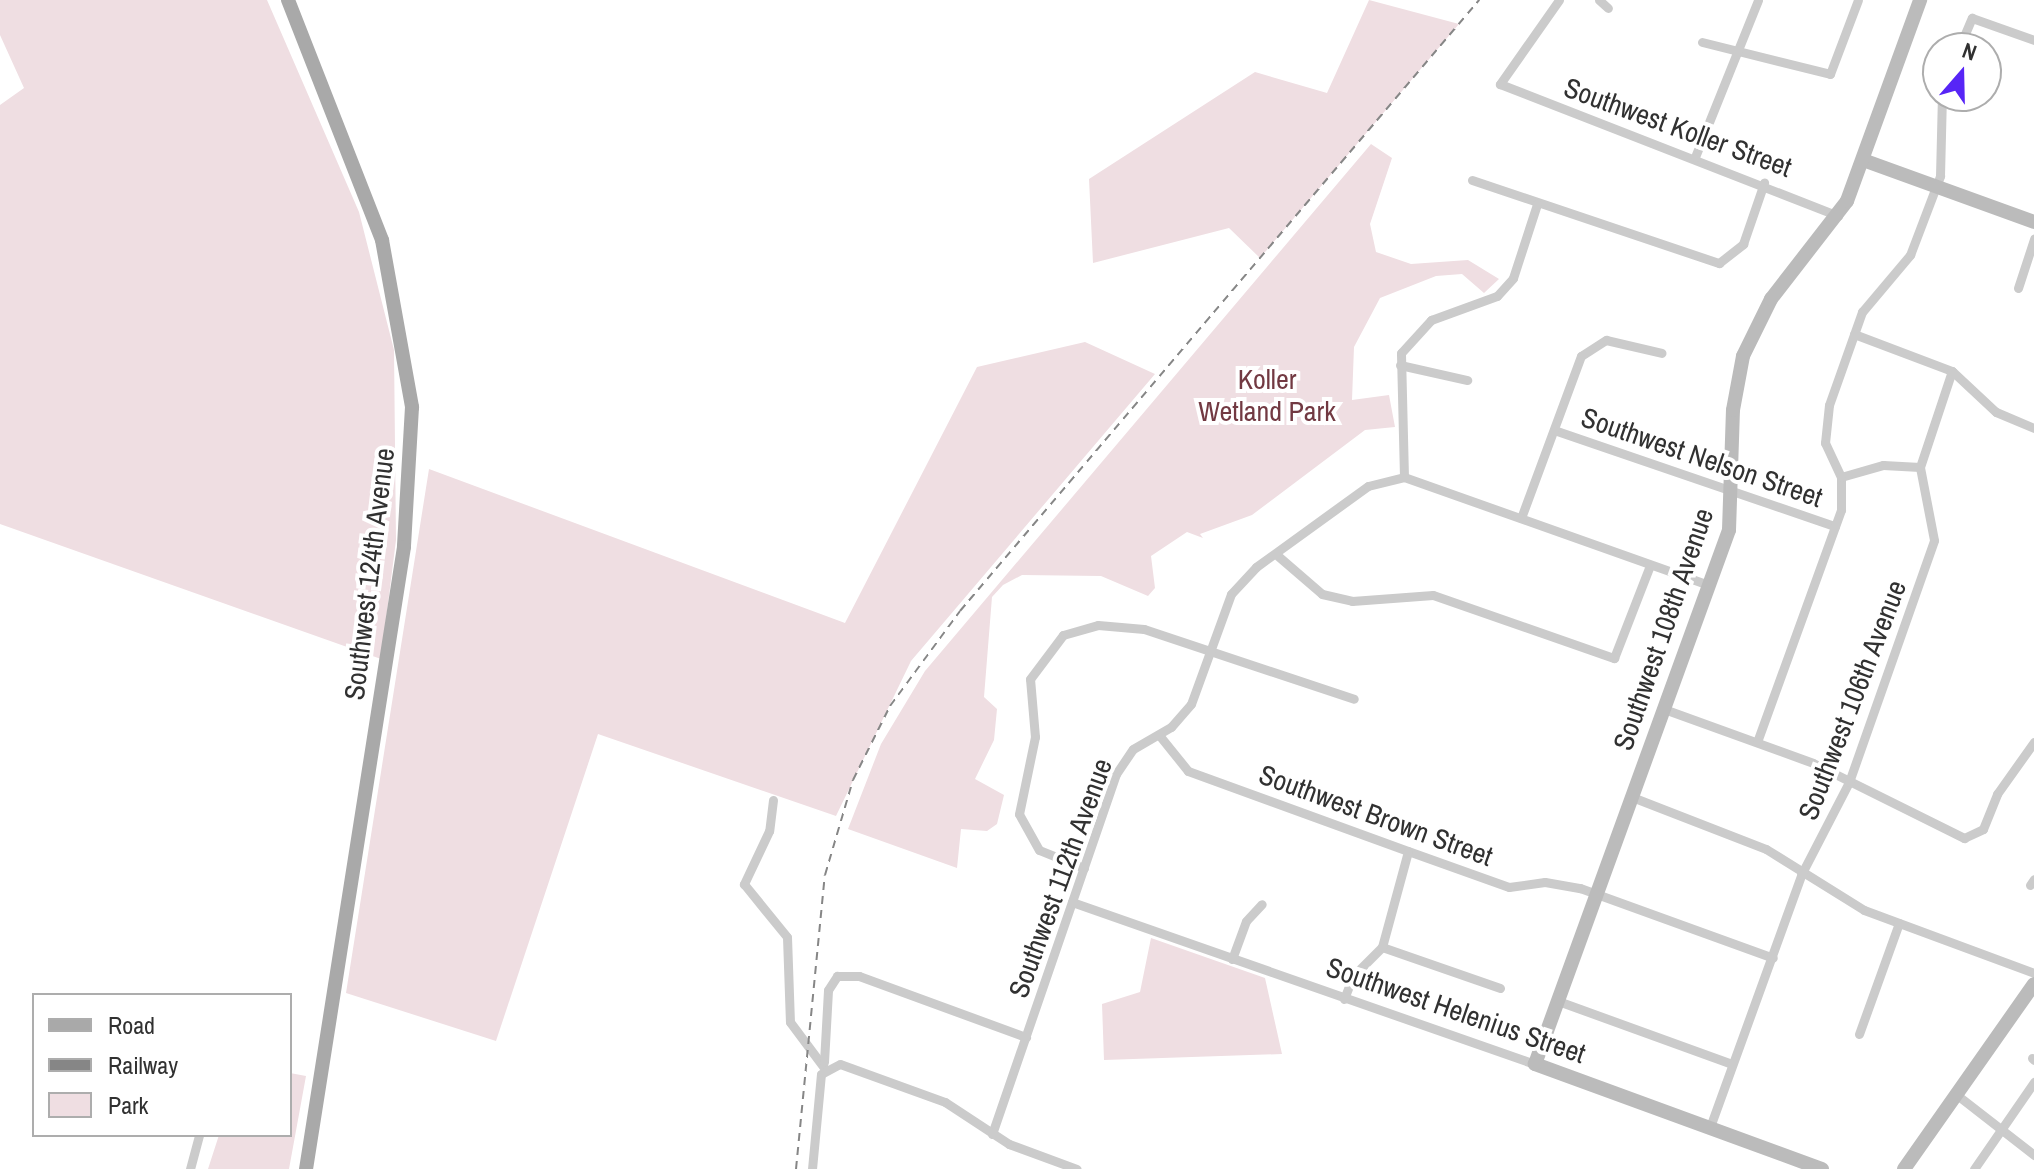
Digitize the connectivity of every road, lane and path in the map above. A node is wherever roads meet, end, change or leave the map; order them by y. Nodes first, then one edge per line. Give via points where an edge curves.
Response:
1 (288, 0) edge
2 (1559, 0) edge
3 (1599, 0) edge
4 (1758, 0) edge
5 (1858, 0) edge
6 (1920, 0) edge
7 (1608, 8) dead end
8 (1966, 32) edge
9 (2034, 40) edge
10 (1702, 42) dead end
11 (1733, 49) junction
12 (1939, 112) edge
13 (1695, 157) junction
14 (1863, 160) junction
15 (1472, 180) dead end
16 (1764, 183) junction
17 (1936, 186) junction
18 (1537, 204) junction
19 (1838, 216) junction
20 (2034, 222) edge
21 (2034, 239) edge
22 (2018, 288) dead end
23 (1854, 334) junction
24 (1662, 353) dead end
25 (1400, 365) junction
26 (1952, 371) junction
27 (1467, 380) dead end
28 (2034, 428) edge
29 (1554, 430) junction
30 (1920, 467) junction
31 (1404, 477) junction
32 (1841, 477) junction
33 (1735, 490) junction
34 (1521, 518) junction
35 (1835, 526) junction
36 (1278, 556) junction
37 (1650, 565) junction
38 (1709, 585) junction
39 (1211, 651) junction
40 (1354, 699) dead end
41 (1664, 709) junction
42 (1159, 735) junction
43 (1757, 742) junction
44 (2033, 748) edge
45 (1849, 782) junction
46 (1632, 797) junction
47 (773, 800) dead end
48 (1408, 851) junction
49 (1084, 868) junction
50 (1801, 875) junction
51 (1597, 895) junction
52 (1072, 902) junction
53 (1262, 904) dead end
54 (1899, 923) junction
55 (1382, 947) junction
56 (1773, 958) junction
57 (1232, 959) junction
58 (2034, 973) edge
59 (2034, 984) edge
60 (1500, 988) dead end
61 (1344, 999) junction
62 (1558, 1001) junction
63 (1859, 1034) dead end
64 (1026, 1037) junction
65 (1535, 1064) junction
66 (1732, 1064) junction
67 (825, 1069) junction
68 (2034, 1082) edge
69 (1957, 1095) junction
70 (2004, 1126) junction
71 (1710, 1127) junction
72 (992, 1134) junction
73 (198, 1137) edge
74 (2034, 1155) edge
75 (190, 1169) edge
76 (306, 1169) edge
77 (812, 1169) edge
78 (1077, 1169) edge
79 (1822, 1169) edge
80 (1904, 1169) edge
81 (1974, 1169) edge

1 - 76 main road, Southwest 124th Avenue via 389,266 409,371 413,444 404,547
2 - 13 street, Southwest Koller Street via 1500,84
3 - 7 street
4 - 11 street
5 - 11 street via 1830,74
6 - 14 street, Southwest 108th Avenue
8 - 9 street via 1972,18
10 - 11 street
11 - 13 street
12 - 17 street via 1944,157
13 - 16 street, Southwest Koller Street
14 - 17 street
14 - 19 street, Southwest 108th Avenue
15 - 18 street
16 - 18 street via 1735,257 1707,263
16 - 19 street, Southwest Koller Street
17 - 20 street
17 - 23 street via 1910,255 1869,300
18 - 25 street via 1513,278 1497,296 1431,320 1409,340
19 - 33 street, Southwest 108th Avenue via 1771,299 1747,347 1733,410
21 - 22 street
23 - 26 street
23 - 32 street via 1824,426
24 - 29 street via 1620,340 1588,347
25 - 27 street
25 - 31 street
26 - 28 street via 1996,412
26 - 30 street, Southwest 106th Avenue
29 - 33 street, Southwest Nelson Street
29 - 34 street
30 - 32 street via 1883,465
30 - 45 street, Southwest 106th Avenue via 1934,540
31 - 34 street
31 - 36 street, Southwest 112th Avenue via 1368,486
32 - 35 street
33 - 35 street, Southwest Nelson Street
33 - 38 street, Southwest 108th Avenue
34 - 37 street
35 - 43 street
36 - 37 street via 1322,594 1352,601 1433,595 1614,658
36 - 39 street, Southwest 112th Avenue via 1241,580
37 - 38 street
38 - 41 street, Southwest 108th Avenue
39 - 40 street
39 - 42 street, Southwest 112th Avenue via 1191,704
39 - 49 street via 1144,629 1098,625 1063,635 1033,668 1028,694 1035,737 1020,824 1039,850
41 - 43 street
41 - 46 street, Southwest 108th Avenue
42 - 48 street, Southwest Brown Street via 1188,771
42 - 49 street, Southwest 112th Avenue via 1120,765
43 - 45 street
44 - 45 street via 1972,838 1938,829 1907,807
45 - 50 street, Southwest 106th Avenue
46 - 50 street via 1752,842
46 - 51 street, Southwest 108th Avenue
47 - 67 street via 769,831 744,884 787,937 790,1022
48 - 51 street, Southwest Brown Street via 1509,887 1561,883
48 - 55 street
49 - 52 street, Southwest 112th Avenue
50 - 54 street
50 - 56 street, Southwest 106th Avenue
51 - 56 street, Southwest Brown Street
51 - 62 street, Southwest 108th Avenue
52 - 57 street, Southwest Helenius Street
52 - 64 street, Southwest 112th Avenue
53 - 57 street via 1246,921
54 - 58 street
54 - 63 street
55 - 60 street
55 - 61 street via 1353,976
56 - 66 street, Southwest 106th Avenue
57 - 61 street, Southwest Helenius Street
59 - 69 street
61 - 65 street, Southwest Helenius Street
62 - 65 street, Southwest 108th Avenue
62 - 66 street
64 - 67 street via 859,976 837,976 828,990
64 - 72 street, Southwest 112th Avenue
65 - 71 street, Southwest Helenius Street
66 - 71 street, Southwest 106th Avenue
67 - 72 street via 840,1064 883,1077 945,1102
67 - 77 street
68 - 70 street
69 - 70 street
69 - 80 street
70 - 74 street
70 - 81 street
71 - 79 street, Southwest Helenius Street
72 - 78 street
73 - 75 street

